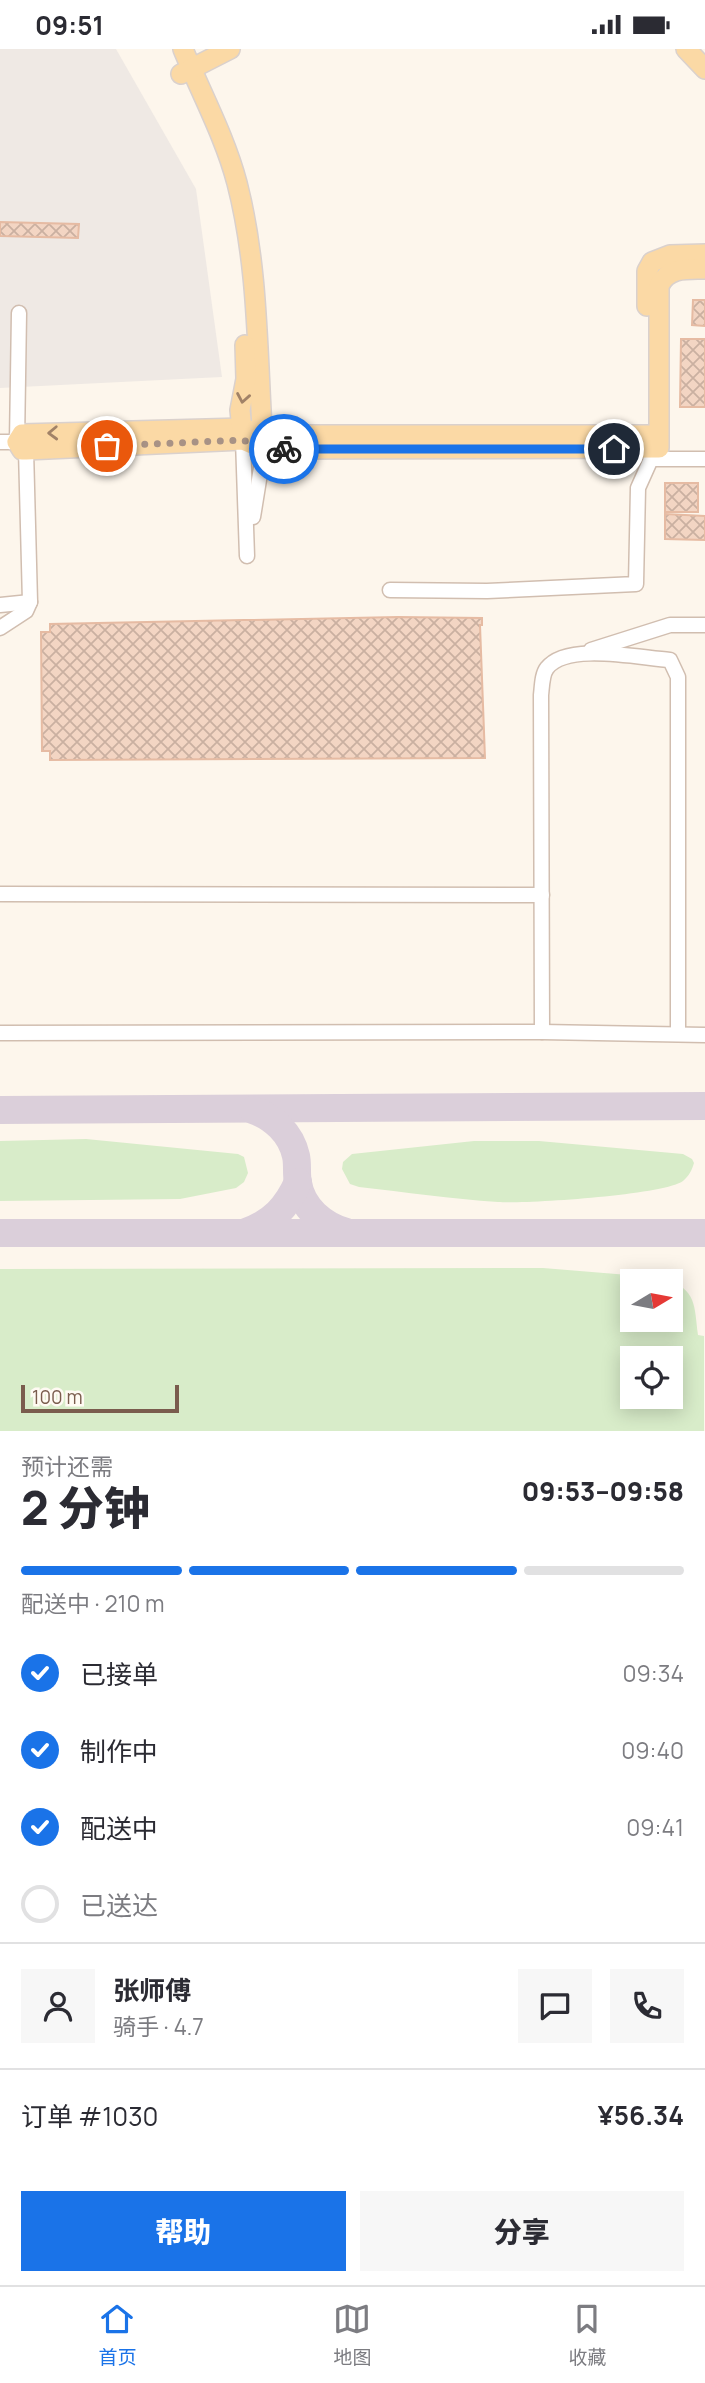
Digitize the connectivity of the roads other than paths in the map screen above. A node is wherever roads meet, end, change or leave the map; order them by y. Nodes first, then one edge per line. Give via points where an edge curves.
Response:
1 (230, 49) edge
2 (686, 49) edge
3 (182, 58) edge
4 (705, 69) edge
5 (705, 254) edge
6 (705, 269) edge
7 (19, 313) dead end
8 (243, 434) junction
9 (263, 442) junction
10 (652, 442) junction
11 (14, 445) edge
12 (705, 459) edge
13 (390, 590) dead end
14 (30, 602) junction
15 (0, 605) edge
16 (705, 625) edge
17 (0, 628) edge
18 (653, 630) junction
19 (583, 653) junction
20 (653, 659) junction
21 (0, 894) edge
22 (542, 895) junction
23 (542, 1032) junction
24 (0, 1033) edge
25 (678, 1034) junction
26 (705, 1035) edge

1 - 3 main road
2 - 4 main road
3 -> 8 main road via 226,185 237,232 244,282
3 - 9 main road via 222,138 245,217 253,260
5 - 10 main road via 664,256 648,267
6 - 10 main road via 673,271 659,286
7 - 11 street
8 - 9 main road
8 - 9 street via 247,556
8 - 11 main road
9 - 10 main road
11 - 14 street
12 - 13 street via 651,459 638,488 636,584
14 - 15 street
14 - 17 street via 26,611
16 - 18 street
18 - 19 street
18 - 20 street via 645,639 644,650
19 - 20 street
19 - 22 street via 556,659 544,670
20 - 25 street via 670,660 678,677
21 - 22 street
22 - 23 street
23 - 24 street
23 - 25 street
25 - 26 street

